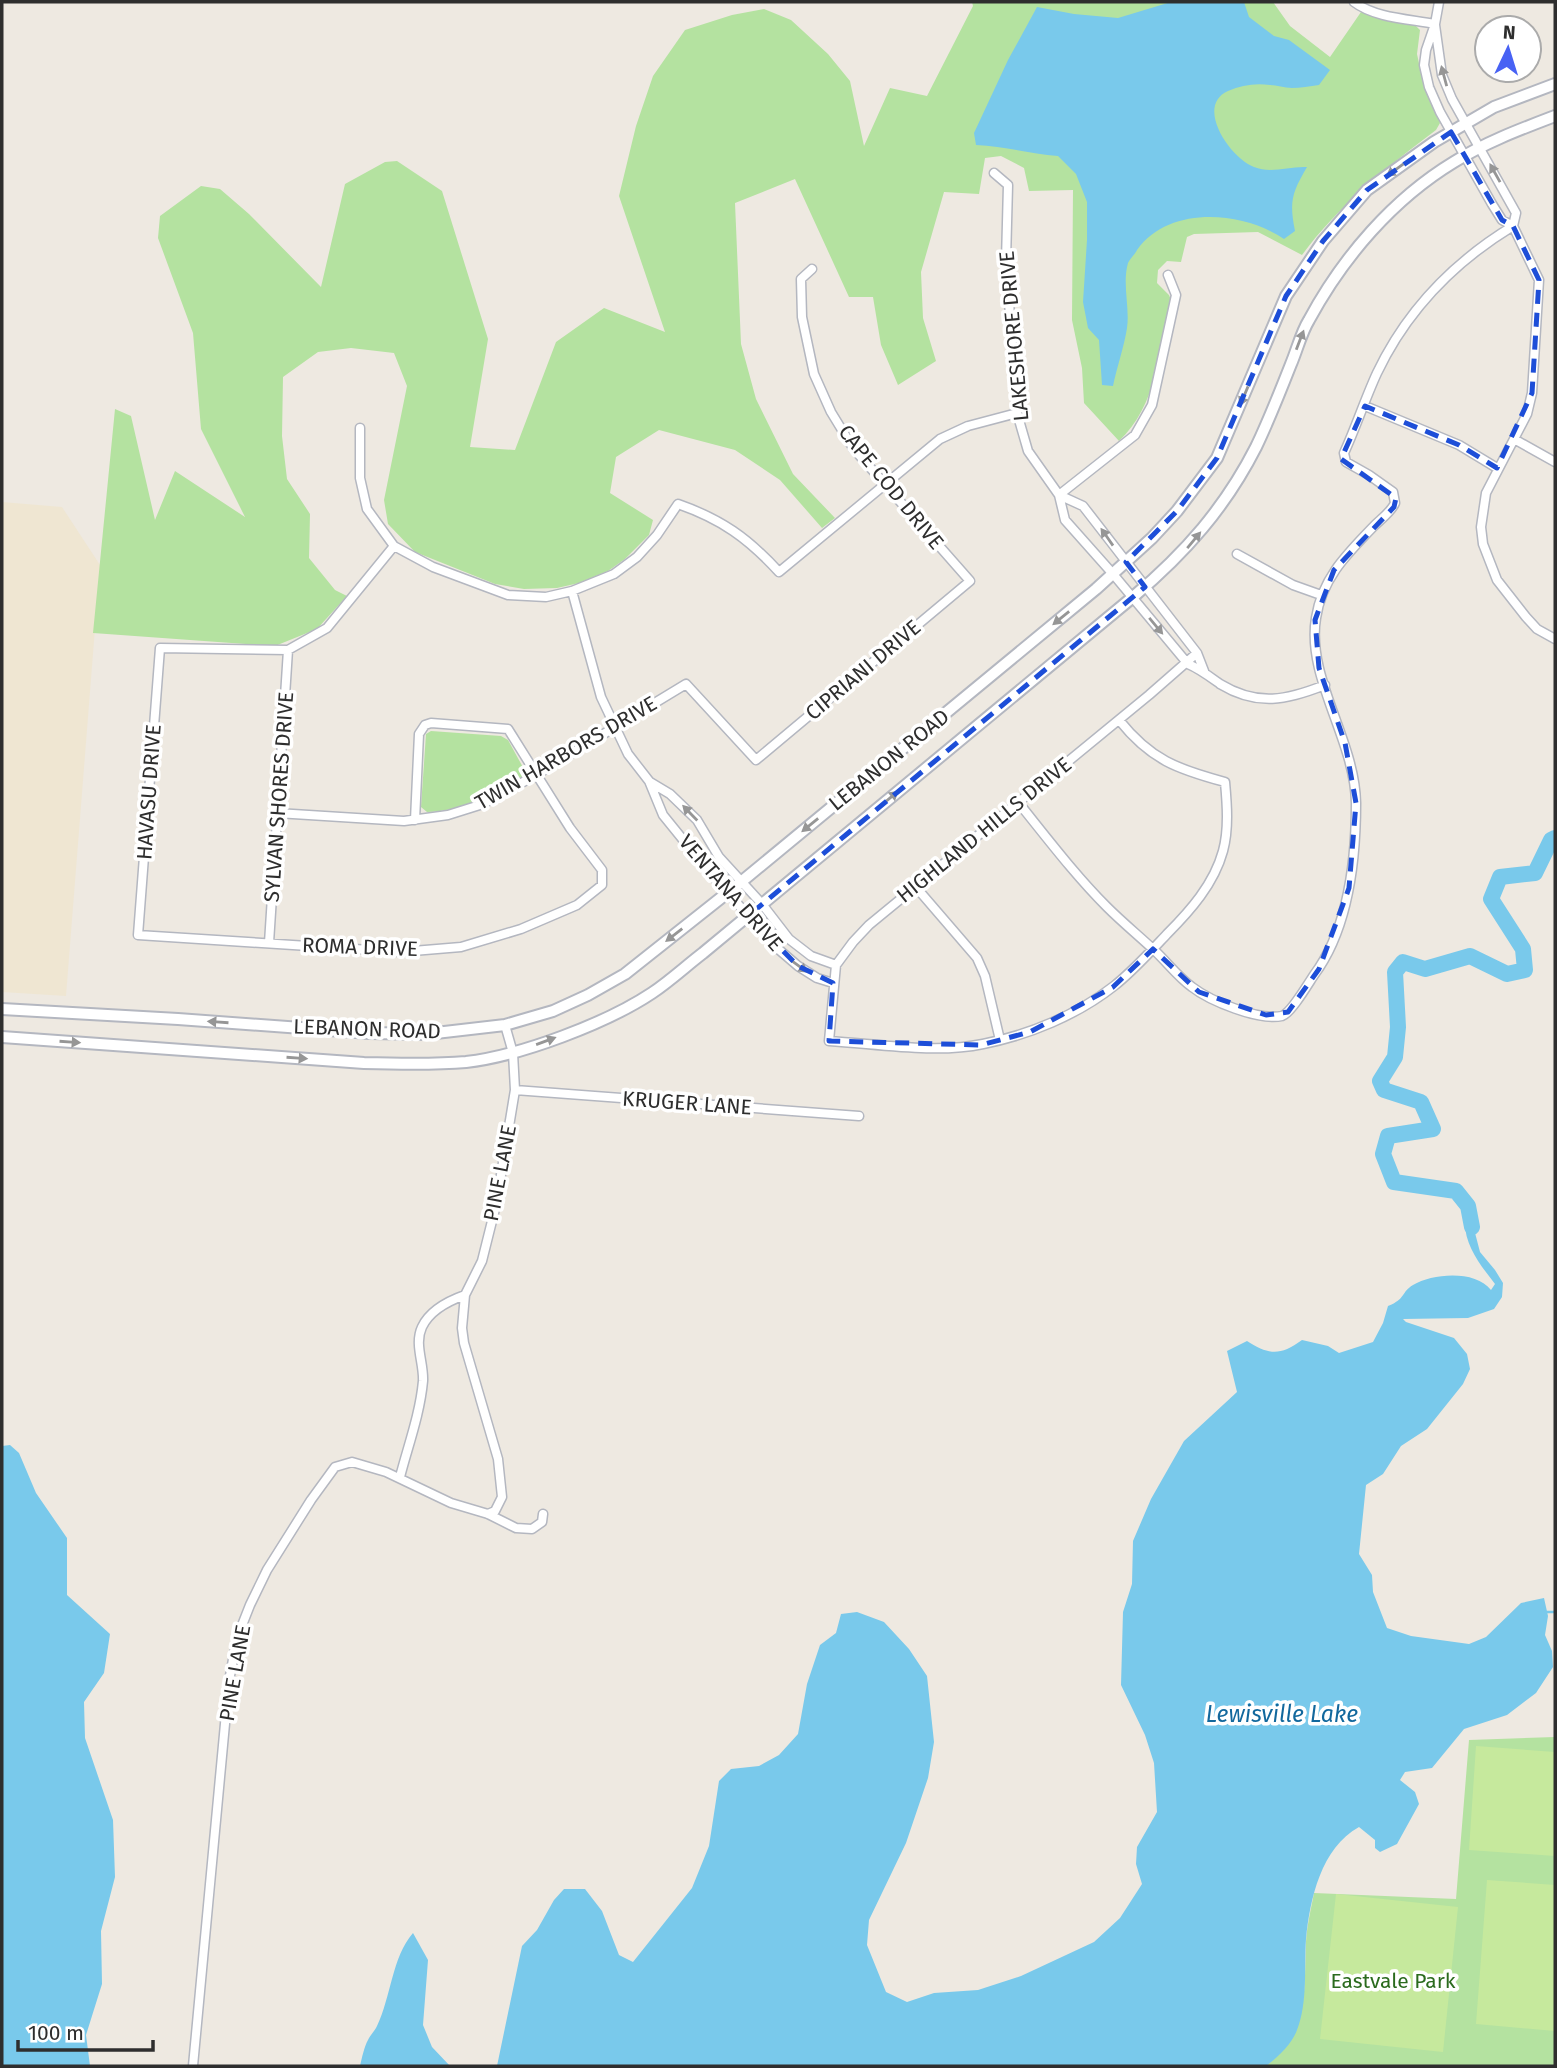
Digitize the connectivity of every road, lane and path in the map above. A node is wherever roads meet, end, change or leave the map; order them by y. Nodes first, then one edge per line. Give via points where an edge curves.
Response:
1 (1354, 2) edge
2 (1439, 2) edge
3 (1435, 24) junction
4 (1555, 84) edge
5 (1555, 116) edge
6 (1466, 123) junction
7 (1451, 132) junction
8 (1480, 148) junction
9 (1465, 156) junction
10 (994, 173) dead end
11 (1513, 226) junction
12 (812, 269) dead end
13 (1168, 275) dead end
14 (1365, 406) junction
15 (1017, 413) junction
16 (360, 428) dead end
17 (1514, 439) junction
18 (1555, 462) edge
19 (1497, 468) junction
20 (885, 484) junction
21 (1059, 495) junction
22 (394, 546) junction
23 (1237, 554) dead end
24 (1125, 562) junction
25 (1113, 574) junction
26 (970, 581) joint
27 (1145, 587) junction
28 (572, 592) junction
29 (1321, 596) junction
30 (1133, 597) junction
31 (1555, 639) edge
32 (288, 650) junction
33 (1197, 653) junction
34 (1188, 664) junction
35 (1204, 671) junction
36 (686, 684) joint
37 (1325, 685) junction
38 (1119, 720) junction
39 (613, 726) junction
40 (536, 775) junction
41 (649, 781) junction
42 (1018, 802) junction
43 (277, 813) junction
44 (415, 820) junction
45 (741, 882) junction
46 (915, 887) junction
47 (728, 893) junction
48 (762, 904) junction
49 (748, 916) junction
50 (138, 935) joint
51 (269, 943) junction
52 (1153, 949) junction
53 (836, 965) junction
54 (833, 983) junction
55 (2, 1009) edge
56 (505, 1025) junction
57 (2, 1037) edge
58 (1000, 1040) junction
59 (513, 1053) junction
60 (515, 1090) junction
61 (859, 1116) dead end
62 (465, 1296) junction
63 (400, 1477) junction
64 (488, 1514) junction
65 (543, 1514) dead end
66 (193, 2066) edge

1 - 3 street via 1395,17
2 - 3 street
6 -> 3 street via 1442,75
3 - 7 street via 1424,65 1429,87
4 - 6 main road, LEBANON ROAD
5 - 8 main road, LEBANON ROAD
6 - 7 main road, LEBANON ROAD
6 - 8 street
7 - 9 street
7 -> 24 main road, LEBANON ROAD via 1367,190 1323,241 1286,296 1217,458 1177,511
8 - 9 main road, LEBANON ROAD
11 -> 8 street via 1516,213
9 - 11 street via 1502,220
27 -> 9 main road, LEBANON ROAD via 1188,547 1224,503 1256,447 1307,323 1335,275 1369,233 1412,193
10 - 15 street, LAKESHORE DRIVE via 1008,185 1006,261
11 - 14 street via 1460,263 1423,301 1398,335
11 - 17 street via 1539,280 1532,394
12 - 20 street, CAPE COD DRIVE via 801,279 801,304 814,374 853,448
13 - 21 street via 1176,295 1152,405 1135,435
14 - 19 street via 1459,445
14 - 29 street via 1344,457 1396,498 1394,506 1346,554
15 - 20 street via 940,439
15 - 21 street, LAKESHORE DRIVE via 1028,451
16 - 22 street via 359,478 367,509
17 - 18 street
17 - 19 street
19 - 31 street via 1486,493 1481,527 1489,563 1525,617
20 - 26 street, CAPE COD DRIVE
20 - 28 street via 779,572 735,531 678,504 637,556 614,574
24 -> 21 street, LAKESHORE DRIVE via 1083,506
21 - 25 street, LAKESHORE DRIVE via 1065,520
22 - 28 street via 433,567 508,594 546,597
22 - 32 street via 327,628
23 - 29 street
24 - 25 main road, LEBANON ROAD
24 - 27 street, LAKESHORE DRIVE
25 - 30 street, LAKESHORE DRIVE
25 -> 45 main road, LEBANON ROAD
26 - 36 street, CIPRIANI DRIVE via 756,760
27 - 30 main road, LEBANON ROAD
27 - 33 street, LAKESHORE DRIVE
28 - 39 street, VENTANA DRIVE
29 - 37 street via 1315,649
30 -> 34 street, LAKESHORE DRIVE
48 -> 30 main road, LEBANON ROAD
32 - 43 street, SYLVAN SHORES DRIVE
32 - 50 street, HAVASU DRIVE via 160,649
33 - 34 street, HIGHLAND HILLS DRIVE
33 - 35 street, LAKESHORE DRIVE
34 - 35 street, LAKESHORE DRIVE
34 - 38 street, HIGHLAND HILLS DRIVE
35 - 37 street, LAKESHORE DRIVE via 1236,692 1263,699 1291,698
36 - 39 street, TWIN HARBORS DRIVE
37 - 52 street via 1345,743 1356,803 1349,888 1337,931 1319,969 1284,1015 1246,1012 1192,988
38 - 42 street, HIGHLAND HILLS DRIVE
38 - 52 street via 1164,763 1225,782 1228,808 1223,850 1189,912
39 - 40 street, TWIN HARBORS DRIVE
39 - 41 street, VENTANA DRIVE
40 - 44 street, TWIN HARBORS DRIVE via 483,804
40 - 44 street via 508,729 425,725 419,734
40 - 51 street, ROMA DRIVE via 602,870 602,885 577,905 522,929 461,947 401,952
45 -> 41 street, VENTANA DRIVE via 697,820 670,793
41 - 47 street, VENTANA DRIVE via 663,815
42 - 46 street, HIGHLAND HILLS DRIVE
42 - 52 street via 1107,907
43 - 44 street, TWIN HARBORS DRIVE
43 - 51 street, SYLVAN SHORES DRIVE
45 - 47 main road, LEBANON ROAD
45 - 48 street, VENTANA DRIVE
46 - 53 street, HIGHLAND HILLS DRIVE via 869,925
46 - 58 street via 977,958
47 - 49 street, VENTANA DRIVE
47 -> 56 main road, LEBANON ROAD via 625,974 553,1011
48 - 49 main road, LEBANON ROAD
48 - 53 street, VENTANA DRIVE via 789,939 811,956
49 -> 54 street, VENTANA DRIVE via 798,966
59 -> 49 main road, LEBANON ROAD via 594,1024 651,993
50 - 51 street, ROMA DRIVE
52 - 58 street via 1113,987 1075,1011
53 - 54 street, HIGHLAND HILLS DRIVE
54 - 58 street, HIGHLAND HILLS DRIVE via 829,1041 942,1048
56 -> 55 main road, LEBANON ROAD via 427,1034 369,1033
56 - 59 street, PINE LANE
57 -> 59 main road, LEBANON ROAD via 364,1063 468,1061
59 - 60 street, PINE LANE
60 - 61 street, KRUGER LANE
60 - 62 street, PINE LANE via 482,1261
62 - 63 street via 439,1307 422,1327 423,1382
62 - 64 street, PINE LANE via 464,1343 502,1484 500,1504
63 - 64 street, PINE LANE via 451,1503
63 - 66 street, PINE LANE via 352,1462 335,1467 267,1570 237,1638 229,1681
64 - 65 street, PINE LANE via 529,1530 541,1522

